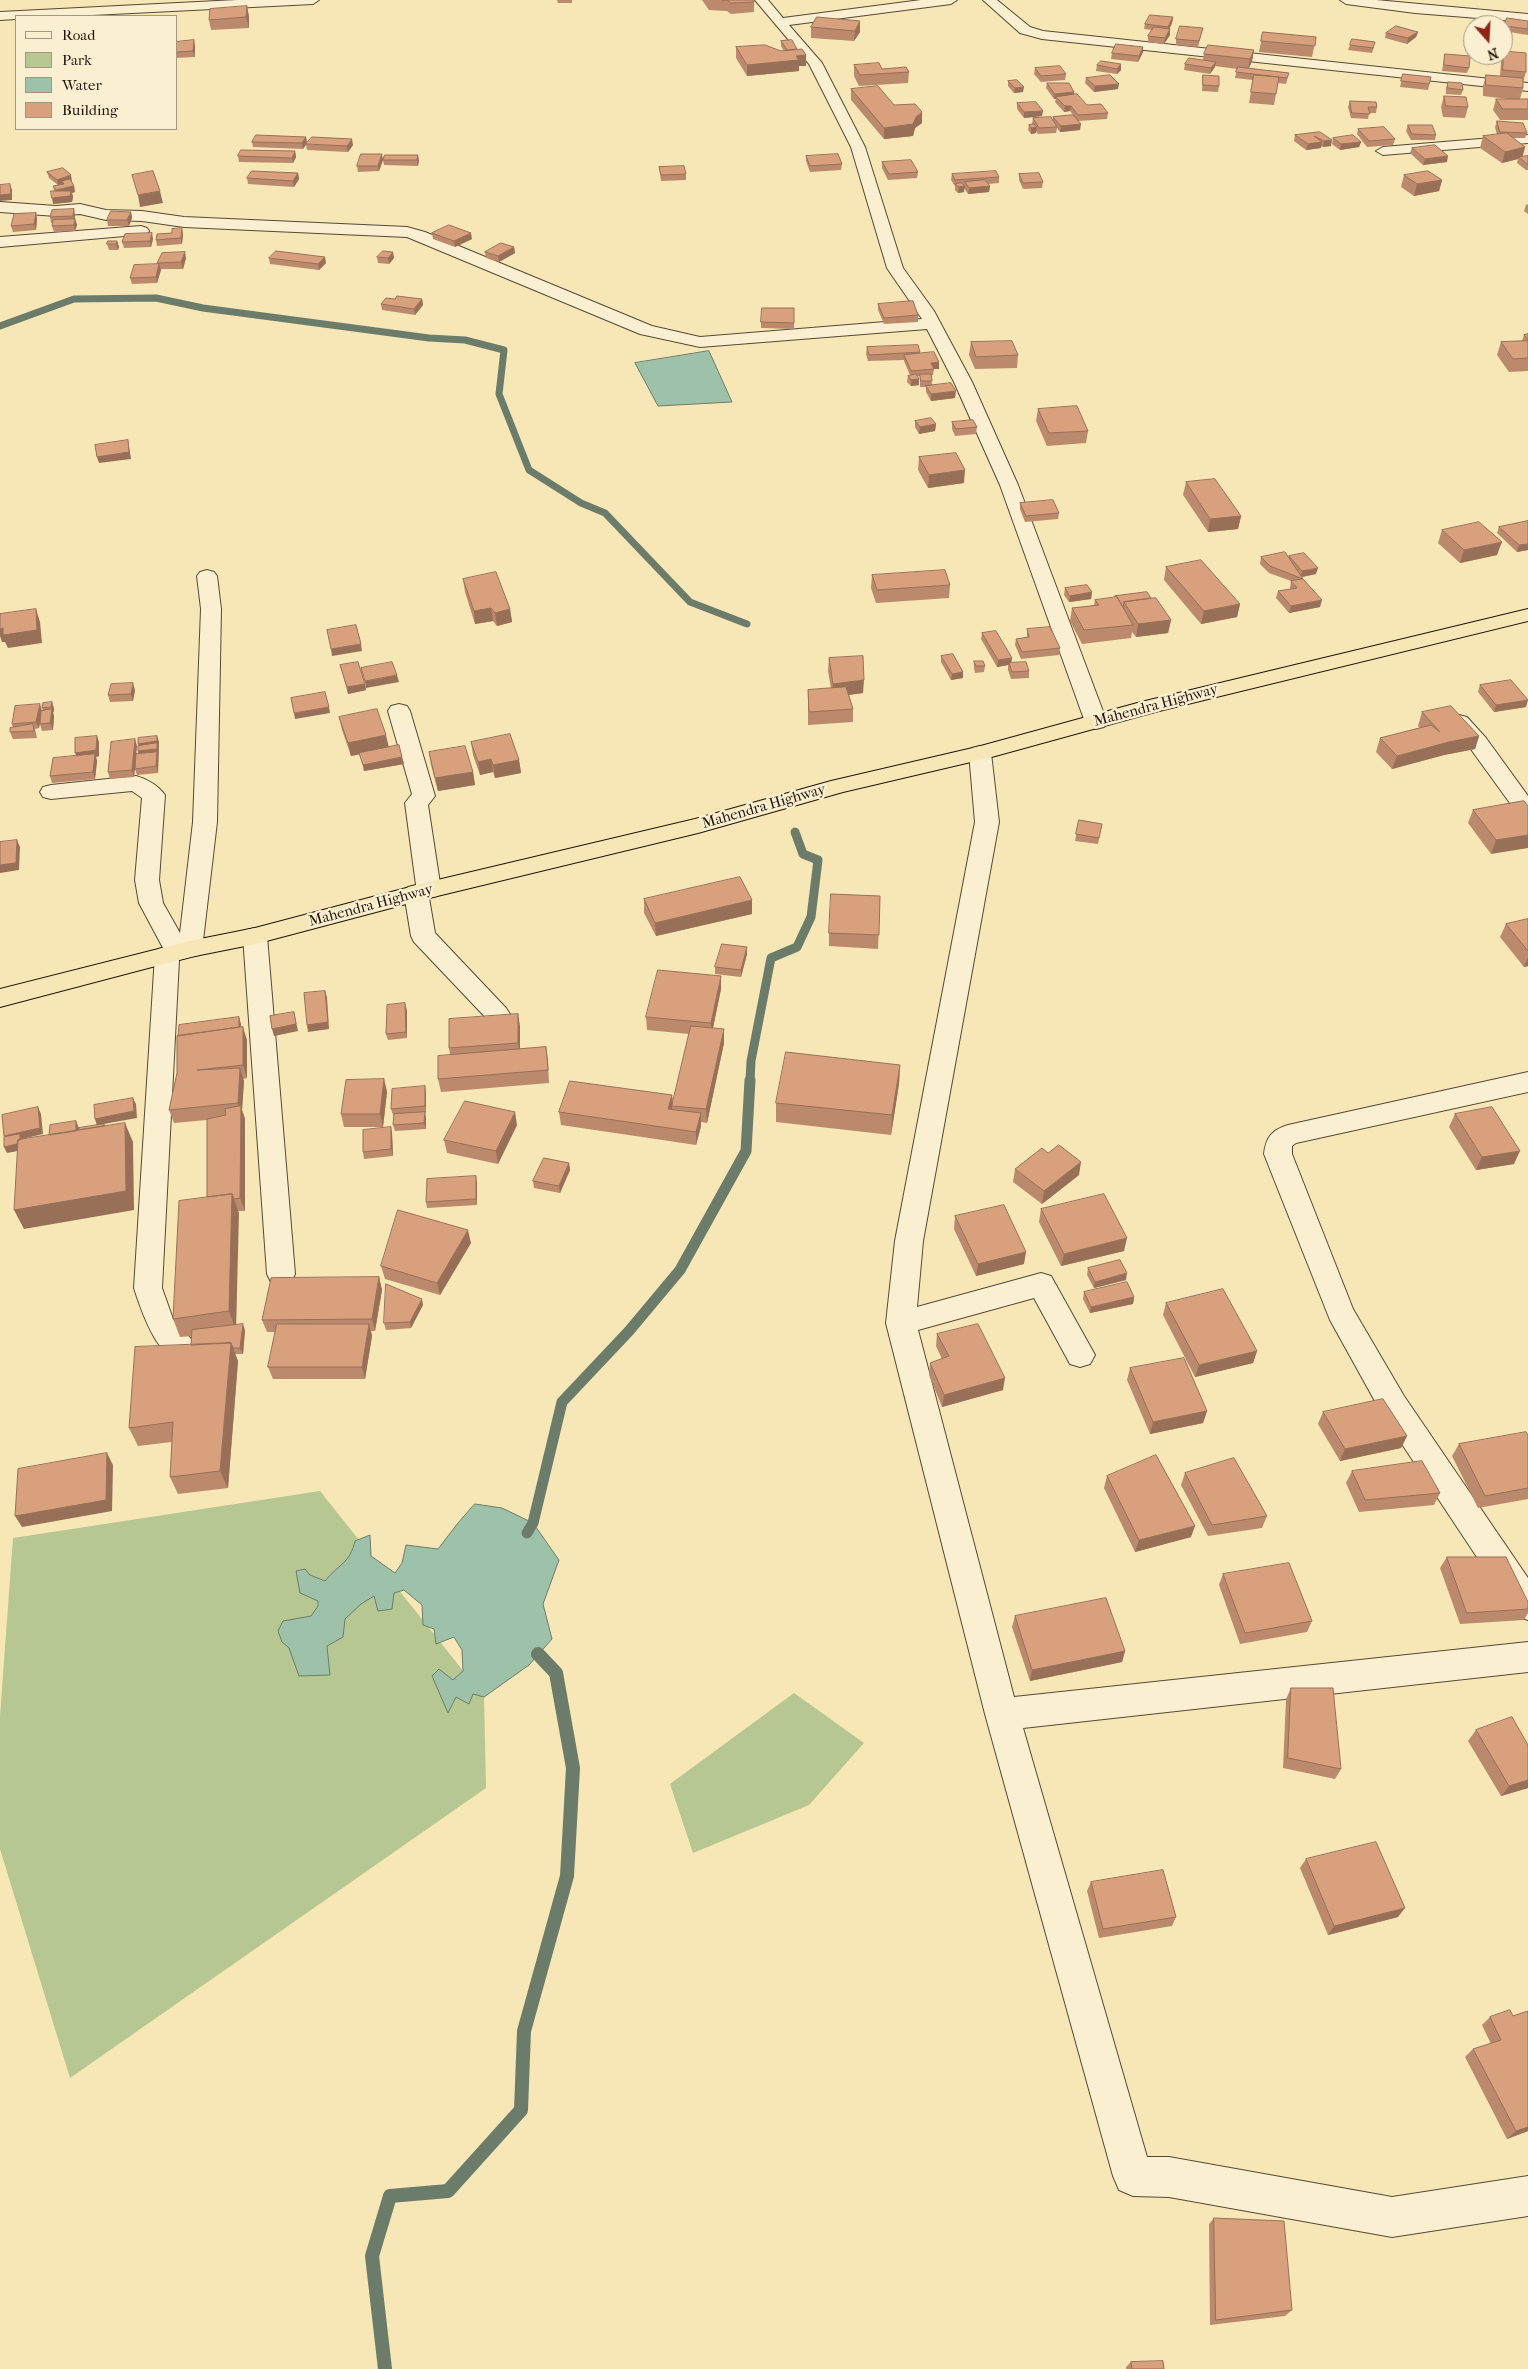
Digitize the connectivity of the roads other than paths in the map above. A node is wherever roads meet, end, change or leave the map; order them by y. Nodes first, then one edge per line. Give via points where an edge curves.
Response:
1 (313, 0) edge
2 (761, 0) edge
3 (951, 0) edge
4 (990, 0) edge
5 (1346, 0) edge
6 (15, 15) edge
7 (20, 15) edge
8 (0, 16) edge
9 (1528, 18) edge
10 (780, 22) junction
11 (1528, 87) edge
12 (1528, 139) edge
13 (1383, 151) dead end
14 (0, 207) edge
15 (184, 222) junction
16 (0, 242) edge
17 (932, 323) junction
18 (207, 576) dead end
19 (1528, 615) edge
20 (399, 711) dead end
21 (1096, 722) junction
22 (1454, 723) edge
23 (980, 753) junction
24 (51, 792) dead end
25 (1528, 812) edge
26 (422, 892) junction
27 (255, 936) junction
28 (178, 952) junction
29 (0, 998) edge
30 (496, 1014) edge
31 (1528, 1082) edge
32 (280, 1274) dead end
33 (901, 1323) junction
34 (182, 1349) edge
35 (1080, 1355) dead end
36 (1528, 1604) edge
37 (1528, 1657) edge
38 (1002, 1714) junction
39 (1528, 2196) edge

1 - 7 street
2 - 10 street
3 - 10 street
4 - 11 street via 1025,30 1042,35
5 - 9 street
6 - 8 street
10 - 17 street via 815,63 846,122 858,147 896,268
12 - 13 street
14 - 15 street via 56,211 80,209 106,215
15 - 16 street via 162,229
15 - 17 street via 300,229 368,229 419,235 646,330 700,342
17 - 21 street via 963,382 1009,485
18 - 28 street via 211,609 205,822
19 - 21 highway, Mahendra Highway
20 - 26 street via 424,796 416,803
21 - 23 highway, Mahendra Highway
22 - 25 street via 1459,722 1478,743
23 - 26 highway, Mahendra Highway via 839,786 698,826
23 - 33 street via 987,822 909,1240
24 - 28 street via 136,783 154,795 147,880 151,903
26 - 27 highway, Mahendra Highway
26 - 30 street via 424,936
27 - 28 highway, Mahendra Highway
27 - 32 street
28 - 29 highway, Mahendra Highway
28 - 34 street via 148,1288 161,1326
31 - 36 street via 1288,1135 1279,1142 1278,1154 1340,1312 1393,1405
33 - 35 street via 1041,1284
33 - 38 street
37 - 38 street
38 - 39 street via 1133,2176 1169,2177 1392,2217

